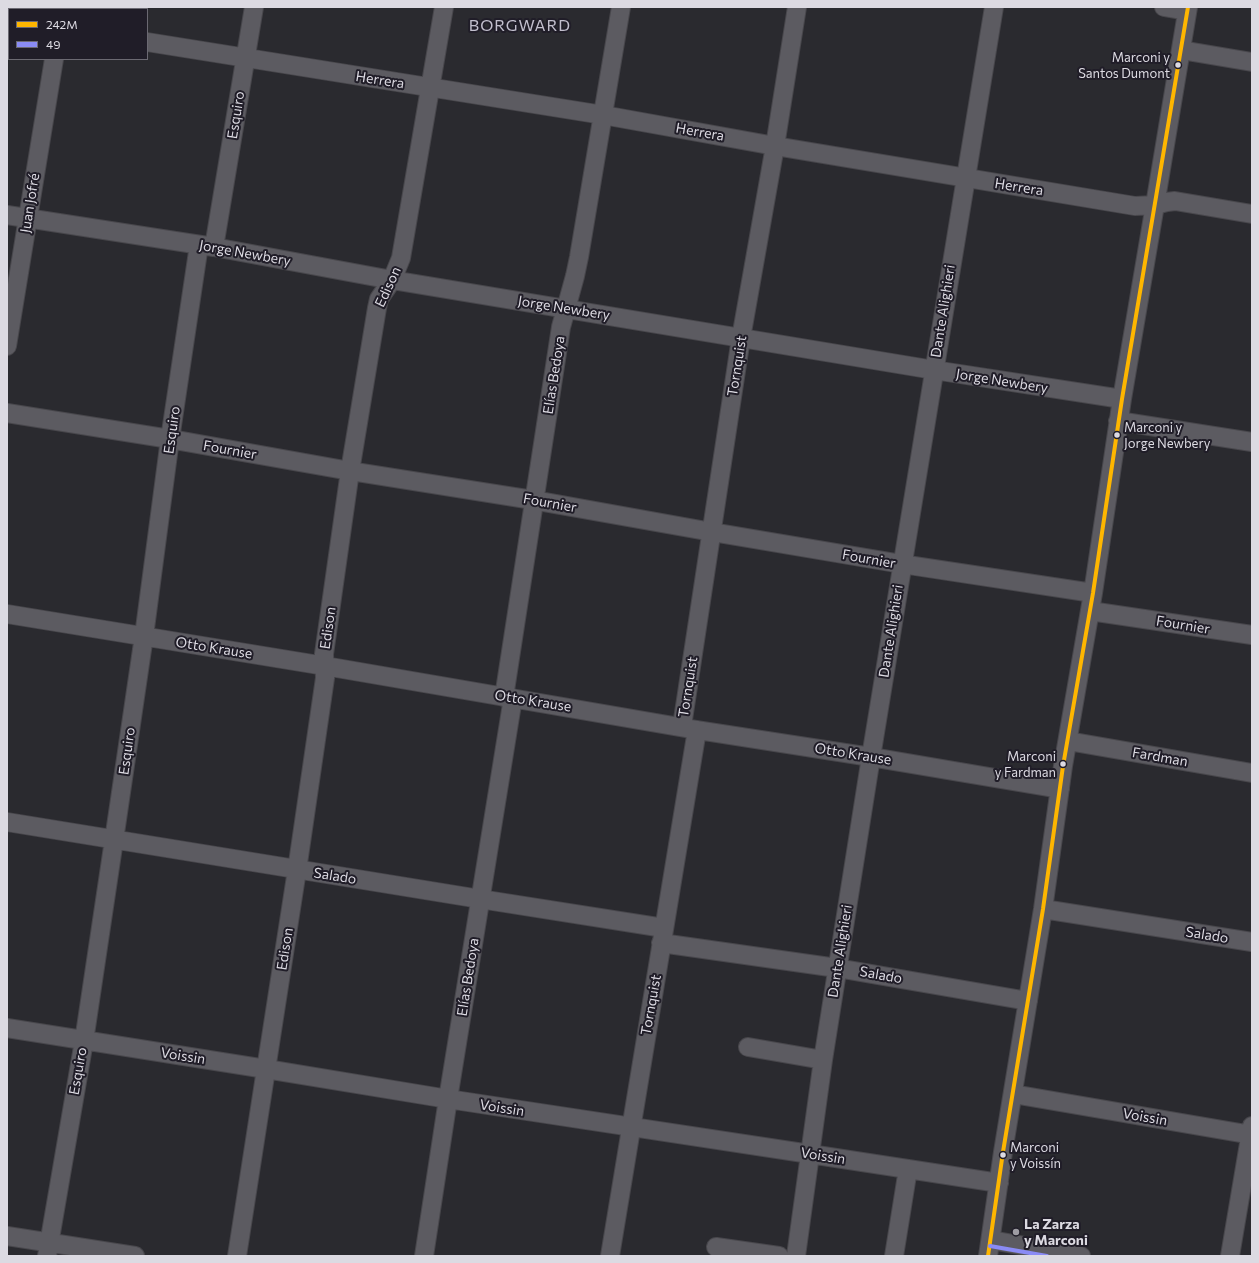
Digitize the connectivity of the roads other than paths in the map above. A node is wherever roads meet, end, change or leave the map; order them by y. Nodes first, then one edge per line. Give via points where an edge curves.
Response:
1 (254, 7) edge
2 (444, 7) edge
3 (621, 7) edge
4 (797, 7) edge
5 (994, 7) edge
6 (1164, 7) edge
7 (1187, 9) edge
8 (148, 42) edge
9 (1181, 50) junction
10 (245, 58) junction
11 (54, 60) edge
12 (1252, 62) edge
13 (431, 88) junction
14 (603, 115) junction
15 (775, 146) junction
16 (966, 178) junction
17 (1155, 205) junction
18 (1252, 214) edge
19 (7, 215) edge
20 (28, 219) junction
21 (207, 246) junction
22 (392, 280) junction
23 (566, 309) junction
24 (741, 338) junction
25 (7, 346) edge
26 (934, 370) junction
27 (1122, 399) junction
28 (7, 413) edge
29 (1118, 421) junction
30 (170, 439) junction
31 (1252, 442) edge
32 (350, 471) junction
33 (534, 500) junction
34 (712, 532) junction
35 (902, 564) junction
36 (1092, 593) junction
37 (1090, 611) junction
38 (7, 614) edge
39 (144, 636) junction
40 (1252, 636) edge
41 (325, 666) junction
42 (508, 697) junction
43 (690, 728) junction
44 (1068, 741) junction
45 (871, 757) junction
46 (1252, 773) edge
47 (1060, 789) junction
48 (7, 822) edge
49 (114, 840) junction
50 (297, 870) junction
51 (480, 899) junction
52 (1043, 909) junction
53 (663, 935) junction
54 (1252, 942) edge
55 (837, 968) junction
56 (1028, 1001) junction
57 (7, 1028) edge
58 (84, 1041) junction
59 (748, 1047) dead end
60 (824, 1060) junction
61 (266, 1069) junction
62 (1014, 1094) junction
63 (448, 1099) junction
64 (630, 1128) junction
65 (1252, 1132) edge
66 (810, 1154) junction
67 (908, 1169) junction
68 (998, 1183) junction
69 (7, 1236) edge
70 (716, 1247) dead end
71 (989, 1248) edge
72 (48, 1250) edge
73 (135, 1256) edge
74 (237, 1256) edge
75 (424, 1256) edge
76 (610, 1256) edge
77 (779, 1256) edge
78 (796, 1256) edge
79 (894, 1256) edge
80 (1081, 1256) edge
81 (1230, 1256) edge

1 - 10 street, Esquiro
2 - 13 street, Edison
3 - 14 street, Elías Bedoya
4 - 15 street, Tornquist
5 - 16 street, Dante Alighieri
6 - 7 street
7 - 9 street
8 - 10 street, Herrera
9 - 12 street
9 - 17 street
10 - 13 street, Herrera
10 - 21 street, Esquiro
11 - 20 street, Juan Jofré
13 - 14 street, Herrera
13 - 22 street, Edison via 401,258
14 - 15 street, Herrera
14 - 23 street, Elías Bedoya via 579,257
15 - 16 street, Herrera
15 - 24 street, Tornquist
16 - 17 street, Herrera via 1134,206
16 - 26 street, Dante Alighieri
17 - 18 street, Herrera via 1175,201
17 - 27 street
19 - 20 street, Jorge Newbery
20 - 21 street, Jorge Newbery
20 - 25 street, Juan Jofré
21 - 22 street, Jorge Newbery
21 - 30 street, Esquiro
22 - 23 street, Jorge Newbery
22 - 32 street, Edison via 379,299
23 - 24 street, Jorge Newbery
23 - 33 street, Elías Bedoya
24 - 26 street, Jorge Newbery
24 - 34 street, Tornquist
26 - 27 street, Jorge Newbery
26 - 35 street, Dante Alighieri
27 - 29 street
28 - 30 street, Fournier
29 - 31 street
29 - 36 street
30 - 32 street, Fournier
30 - 39 street, Esquiro
32 - 33 street, Fournier
32 - 41 street, Edison via 324,654
33 - 34 street, Fournier
33 - 42 street, Elías Bedoya
34 - 35 street, Fournier
34 - 43 street, Tornquist
35 - 36 street, Fournier
35 - 45 street, Dante Alighieri
36 - 37 street
37 - 40 street, Fournier
37 - 44 street
38 - 39 street, Otto Krause
39 - 41 street, Otto Krause
39 - 49 street, Esquiro
41 - 42 street, Otto Krause
41 - 50 street, Edison
42 - 43 street, Otto Krause
42 - 51 street, Elías Bedoya
43 - 45 street, Otto Krause
43 - 53 street, Tornquist
44 - 46 street, Fardman
44 - 47 street
45 - 47 street, Otto Krause
45 - 55 street, Dante Alighieri
47 - 52 street
48 - 49 street, Salado
49 - 50 street, Salado
49 - 58 street, Esquiro
50 - 51 street, Salado
50 - 61 street, Edison
51 - 53 street, Salado
51 - 63 street, Elías Bedoya
52 - 54 street, Salado
52 - 56 street
53 - 55 street, Salado
53 - 64 street, Tornquist
55 - 56 street, Salado
55 - 60 street, Dante Alighieri
56 - 62 street
57 - 58 street, Voissin
58 - 61 street, Voissin
58 - 72 street, Esquiro
59 - 60 street
60 - 66 street, Dante Alighieri
61 - 63 street, Voissin
61 - 74 street, Edison
62 - 65 street, Voissin
62 - 68 street
63 - 64 street, Voissin
63 - 75 street, Elías Bedoya
64 - 66 street, Voissin
64 - 76 street, Tornquist
65 - 81 street
66 - 67 street, Voissin
66 - 78 street, Dante Alighieri
67 - 68 street, Voissin
67 - 79 street
68 - 71 street
69 - 72 street
70 - 77 street
71 - 80 street
72 - 73 street

